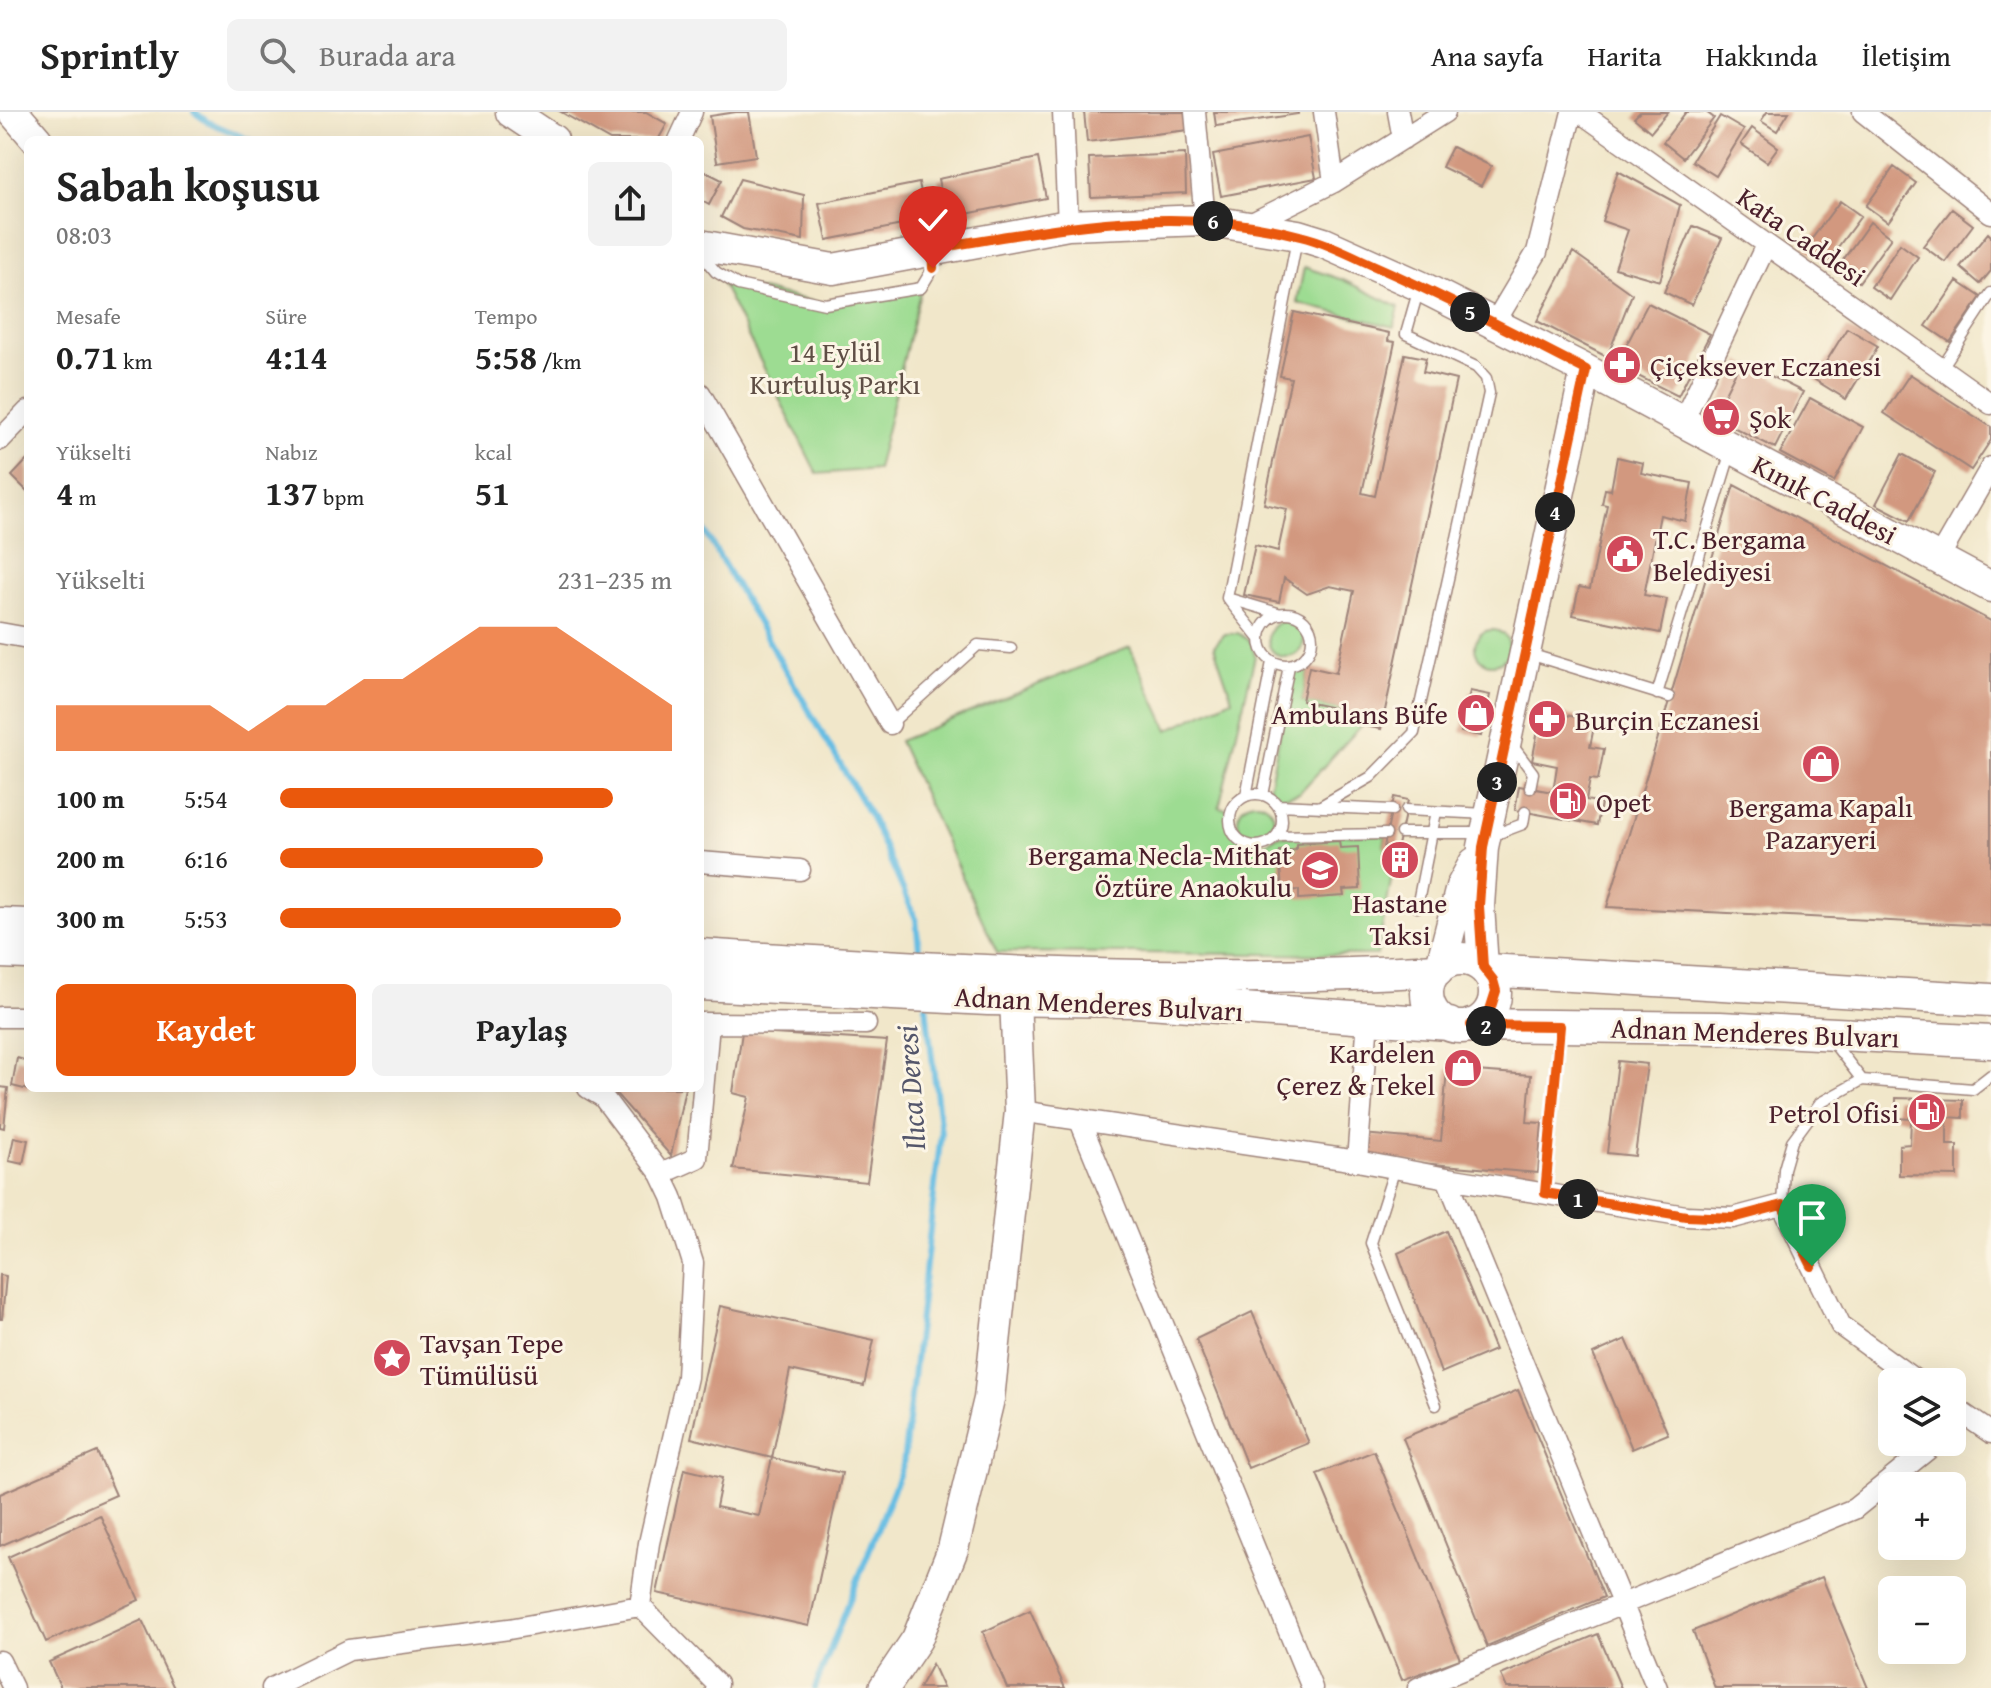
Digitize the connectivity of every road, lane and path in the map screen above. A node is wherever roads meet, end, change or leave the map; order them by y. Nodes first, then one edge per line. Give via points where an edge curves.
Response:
1 (13, 112) edge
2 (511, 112) edge
3 (692, 112) edge
4 (1063, 112) edge
5 (1195, 112) edge
6 (1324, 112) edge
7 (1398, 112) edge
8 (1445, 112) edge
9 (1572, 112) edge
10 (1580, 112) edge
11 (1863, 112) edge
12 (1890, 119) edge
13 (34, 136) edge
14 (547, 136) edge
15 (681, 136) edge
16 (1403, 139) junction
17 (1334, 182) junction
18 (1991, 213) edge
19 (1205, 220) junction
20 (1068, 225) junction
21 (1248, 225) junction
22 (1298, 235) junction
23 (1766, 245) junction
24 (704, 246) edge
25 (932, 249) junction
26 (704, 257) edge
27 (1420, 286) junction
28 (1991, 293) edge
29 (1494, 324) junction
30 (1941, 369) junction
31 (1586, 370) junction
32 (704, 400) edge
33 (1991, 404) edge
34 (24, 415) edge
35 (1682, 423) junction
36 (0, 440) edge
37 (1732, 450) junction
38 (1991, 467) edge
39 (1938, 559) junction
40 (1991, 587) edge
41 (1227, 598) junction
42 (1281, 614) junction
43 (0, 633) edge
44 (24, 637) edge
45 (1260, 639) junction
46 (1011, 648) dead end
47 (1524, 653) junction
48 (1272, 662) junction
49 (1289, 666) junction
50 (1657, 694) junction
51 (1669, 697) dead end
52 (890, 724) joint
53 (1506, 737) junction
54 (1530, 788) dead end
55 (1263, 795) junction
56 (1246, 796) junction
57 (1278, 805) junction
58 (1319, 807) junction
59 (1392, 810) dead end
60 (1406, 810) dead end
61 (1436, 812) junction
62 (1525, 812) dead end
63 (1486, 831) junction
64 (1401, 833) dead end
65 (1432, 833) junction
66 (1386, 834) dead end
67 (1277, 836) junction
68 (704, 862) edge
69 (800, 870) dead end
70 (1417, 907) dead end
71 (0, 924) edge
72 (24, 925) edge
73 (0, 952) edge
74 (24, 953) edge
75 (704, 956) edge
76 (1439, 968) junction
77 (1485, 969) junction
78 (866, 979) junction
79 (704, 984) edge
80 (996, 990) junction
81 (1991, 1000) edge
82 (0, 1017) edge
83 (24, 1017) edge
84 (1368, 1019) junction
85 (704, 1023) edge
86 (866, 1024) dead end
87 (1460, 1025) junction
88 (1560, 1026) junction
89 (1826, 1033) junction
90 (1991, 1042) edge
91 (1991, 1075) edge
92 (1862, 1080) junction
93 (595, 1092) edge
94 (700, 1092) edge
95 (1020, 1111) junction
96 (1080, 1121) junction
97 (1357, 1161) junction
98 (1395, 1168) junction
99 (661, 1174) junction
100 (1447, 1178) junction
101 (1545, 1193) junction
102 (1782, 1205) junction
103 (1899, 1368) edge
104 (1436, 1405) dead end
105 (1966, 1415) edge
106 (1991, 1433) edge
107 (1920, 1456) edge
108 (1622, 1604) junction
109 (640, 1606) junction
110 (0, 1661) edge
111 (13, 1688) edge
112 (272, 1688) edge
113 (716, 1688) edge
114 (884, 1688) edge
115 (1312, 1688) edge
116 (1418, 1688) edge
117 (1657, 1688) edge

1 - 13 main road
2 - 14 main road
3 - 15 street
4 - 20 street
5 - 19 street
6 - 17 street
7 - 16 street
8 - 16 street
9 - 29 street via 1537,252
10 - 23 street, Kata Caddesi
11 - 12 street
12 - 18 street
16 - 17 street
17 - 21 street
19 - 20 main road, Kınık Caddesi
19 - 21 main road, Kınık Caddesi
20 - 25 main road, Kınık Caddesi
21 - 22 main road, Kınık Caddesi
22 - 27 main road, Kınık Caddesi
22 - 41 lane
23 - 30 street, Kata Caddesi
23 - 35 street
24 - 25 main road, Kınık Caddesi via 833,269
25 - 26 lane via 933,268 921,288 825,304 738,285
27 - 29 main road, Kınık Caddesi
27 - 58 lane via 1406,334 1476,367 1486,378 1489,393 1414,733 1371,777
28 - 30 lane
29 - 31 main road, Kınık Caddesi
30 - 33 street, Kata Caddesi
31 - 35 main road, Kınık Caddesi
31 - 47 main road
32 - 52 street
34 - 36 street
35 - 37 main road, Kınık Caddesi
37 - 39 main road, Kınık Caddesi
37 - 50 lane
38 - 39 street
39 - 40 main road, Kınık Caddesi
41 - 42 lane
41 - 45 lane
42 - 45 lane via 1266,622
42 - 49 lane via 1304,620 1312,634 1305,658
43 - 44 street
45 - 48 lane
46 - 52 lane via 978,645
47 - 50 lane
47 - 53 main road
48 - 49 lane
48 - 56 lane
49 - 55 lane
50 - 51 lane
53 - 54 lane via 1533,773
53 - 63 main road
55 - 56 lane
55 - 57 lane
56 - 67 lane via 1232,810 1234,834 1255,846
57 - 58 lane
57 - 67 lane via 1282,821
58 - 59 lane
60 - 61 lane
61 - 63 lane
61 - 65 lane
62 - 63 lane via 1523,824 1499,833
63 - 65 lane
63 - 76 main road via 1461,887
63 - 77 main road via 1479,906
64 - 65 lane
65 - 70 lane
66 - 67 lane
68 - 69 street
71 - 72 main road
73 - 74 main road
75 - 78 main road, Adnan Menderes Bulvarı
76 - 77 main road via 1462,959
76 - 80 main road, Adnan Menderes Bulvarı
76 - 87 main road via 1427,996 1434,1013
77 - 81 main road, Adnan Menderes Bulvarı
77 - 87 main road via 1493,980 1494,1002 1481,1021
78 - 79 main road, Adnan Menderes Bulvarı
78 - 80 main road, Adnan Menderes Bulvarı
80 - 84 main road, Adnan Menderes Bulvarı
80 - 95 main road
82 - 83 street
84 - 87 main road, Adnan Menderes Bulvarı
84 - 97 street
85 - 86 street
87 - 88 main road, Adnan Menderes Bulvarı
88 - 89 main road, Adnan Menderes Bulvarı
88 - 101 lane
89 - 90 main road, Adnan Menderes Bulvarı
89 - 92 lane
91 - 92 lane via 1973,1089
92 - 102 lane via 1820,1103 1792,1141
93 - 99 street
94 - 99 street via 697,1158
95 - 96 street
95 - 114 main road via 985,1414 953,1549 917,1639
96 - 97 street
96 - 115 street
97 - 98 street
98 - 100 street
98 - 104 lane via 1371,1243
99 - 109 street via 693,1263 687,1377
100 - 101 street
100 - 108 street
101 - 102 street via 1686,1216 1733,1218
102 - 103 street via 1841,1326
105 - 106 street
107 - 108 street via 1854,1509
108 - 116 street
108 - 117 street
109 - 112 street via 349,1650
109 - 113 street
110 - 111 street

